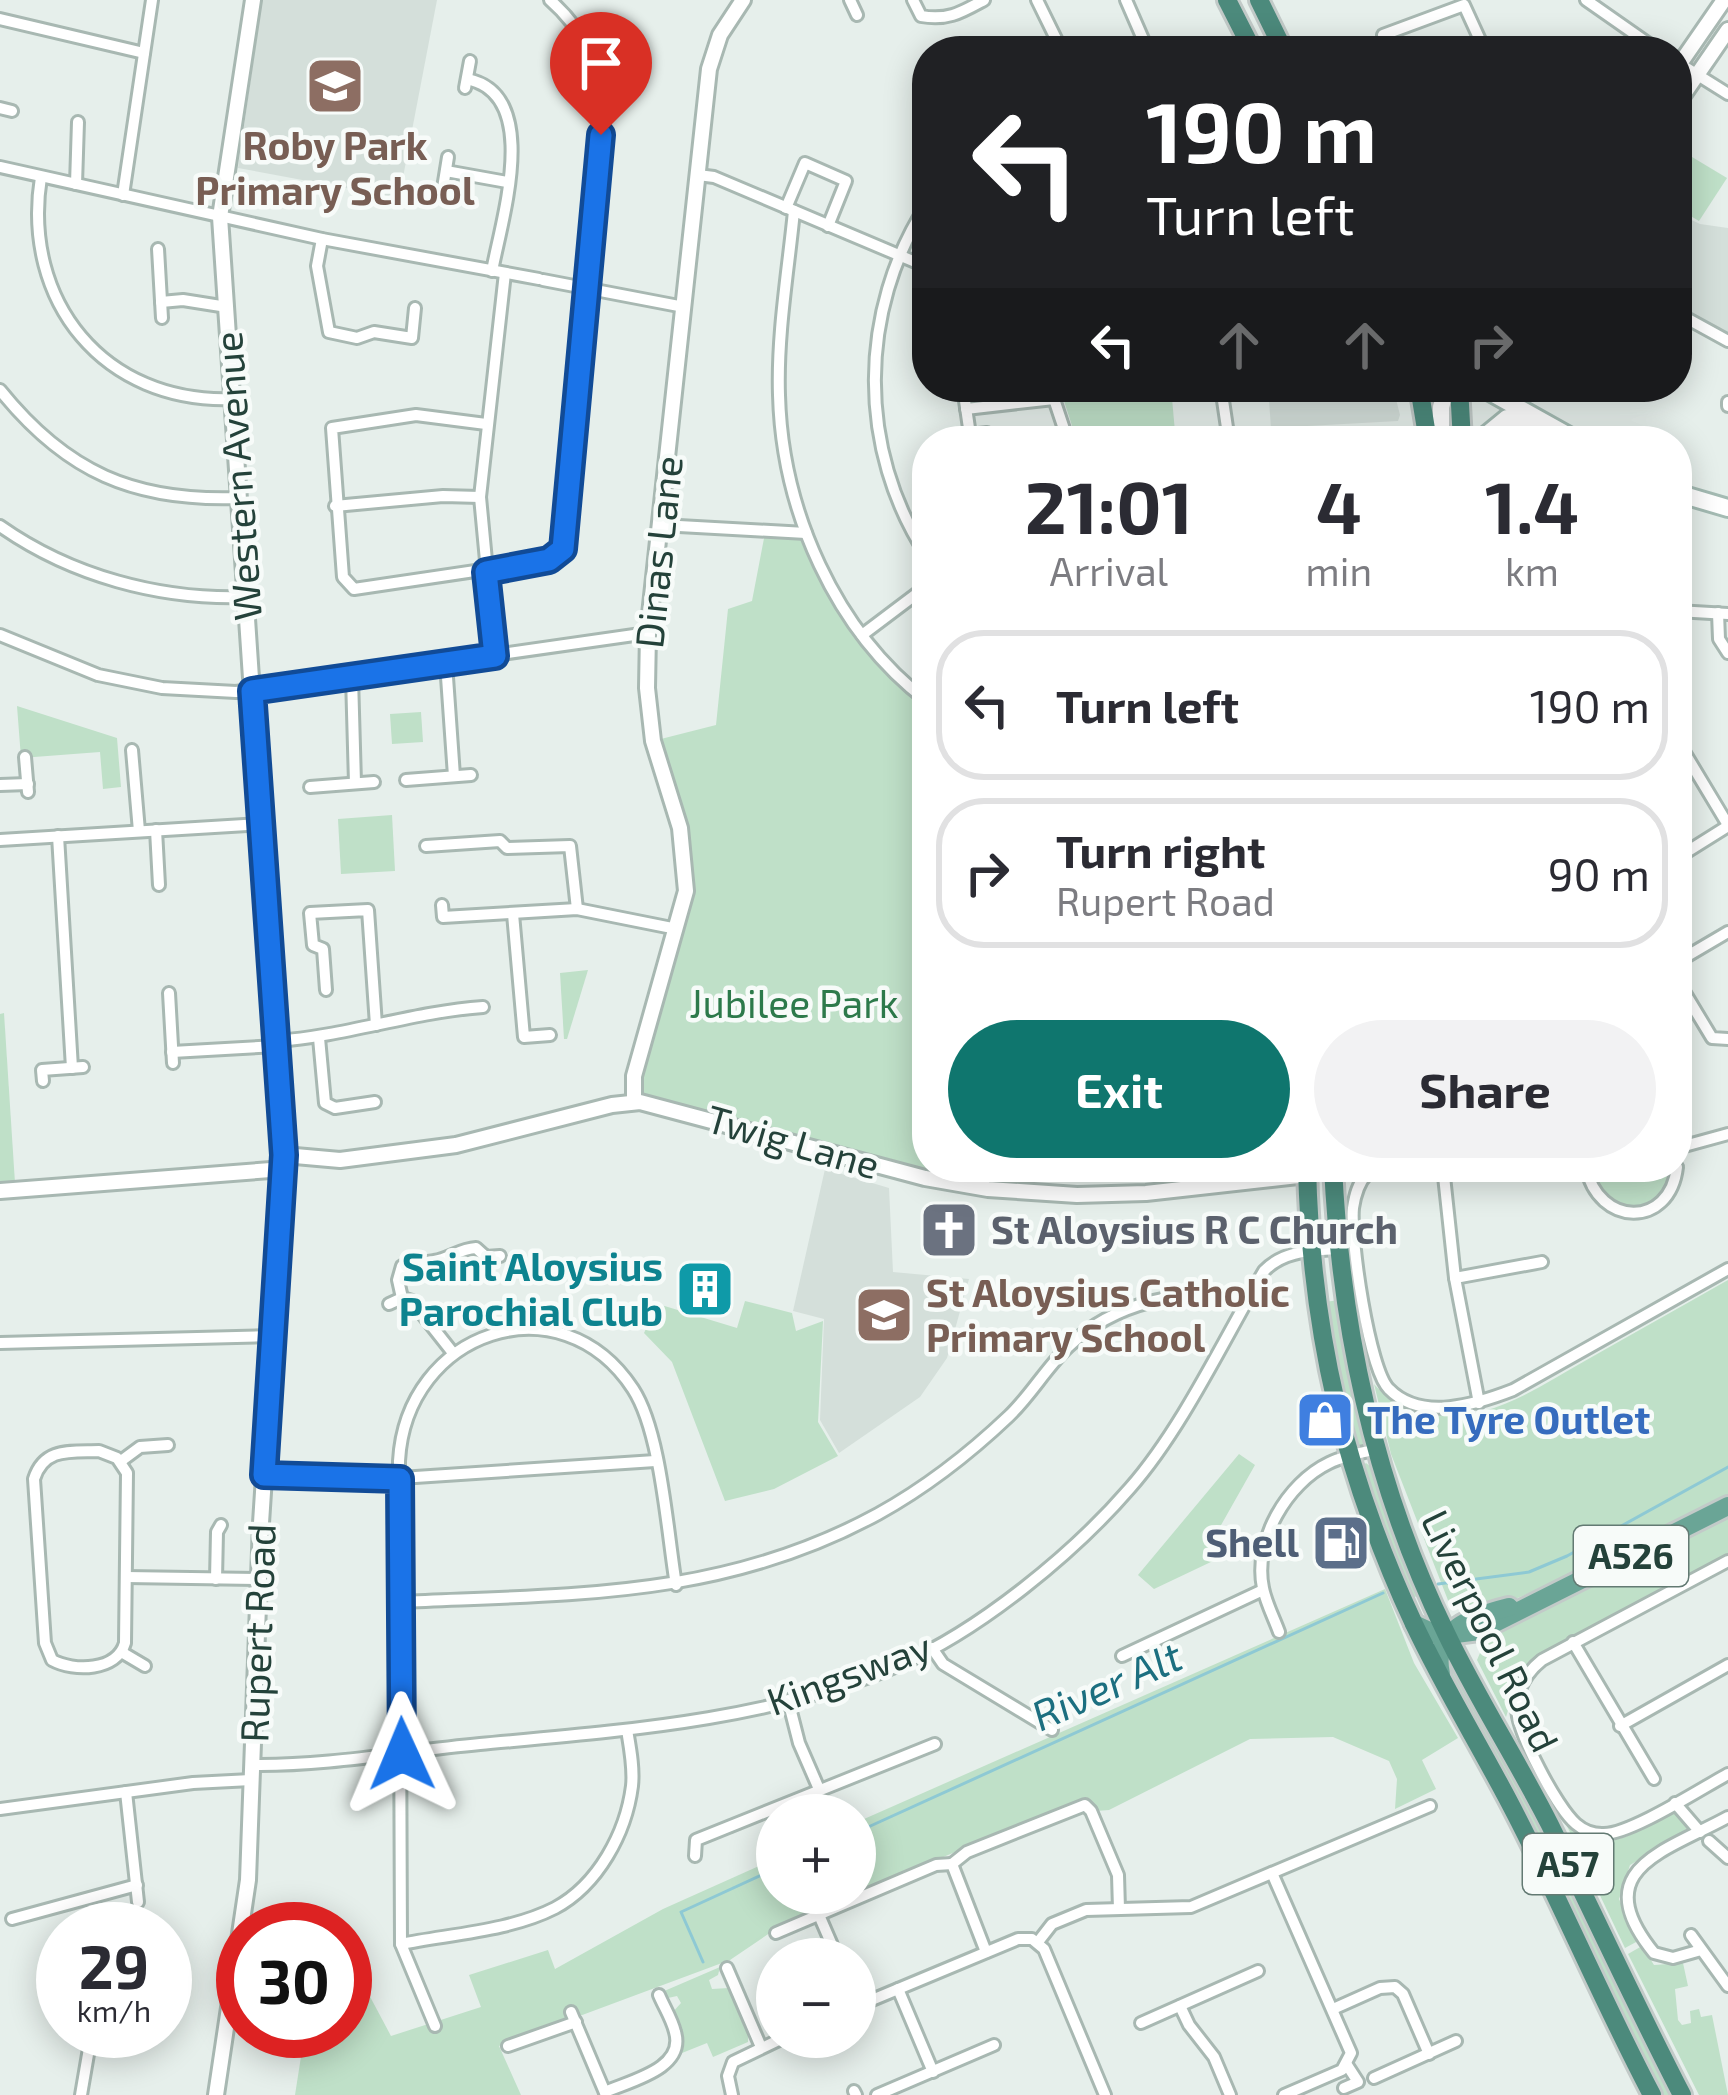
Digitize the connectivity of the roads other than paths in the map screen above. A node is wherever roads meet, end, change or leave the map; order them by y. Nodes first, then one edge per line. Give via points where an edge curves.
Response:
1 (152, 0) edge
2 (253, 0) edge
3 (550, 0) edge
4 (743, 0) edge
5 (850, 0) edge
6 (913, 0) edge
7 (984, 0) edge
8 (1037, 0) edge
9 (1126, 0) edge
10 (1259, 0) edge
11 (1586, 0) edge
12 (1724, 0) edge
13 (1229, 3) edge
14 (857, 15) dead end
15 (0, 19) edge
16 (1728, 30) edge
17 (1383, 35) dead end
18 (1055, 36) edge
19 (1136, 36) edge
20 (1245, 36) edge
21 (1277, 36) edge
22 (1478, 36) edge
23 (1638, 36) edge
24 (1692, 45) edge
25 (144, 53) junction
26 (470, 61) dead end
27 (1692, 72) edge
28 (1697, 75) junction
29 (1692, 82) edge
30 (1728, 94) edge
31 (78, 122) dead end
32 (448, 157) dead end
33 (0, 167) edge
34 (446, 171) junction
35 (698, 175) junction
36 (41, 177) junction
37 (507, 182) junction
38 (76, 184) junction
39 (442, 188) dead end
40 (123, 195) junction
41 (790, 210) junction
42 (220, 217) junction
43 (828, 226) junction
44 (912, 231) edge
45 (322, 239) junction
46 (158, 249) dead end
47 (899, 255) junction
48 (912, 261) edge
49 (499, 272) junction
50 (584, 289) junction
51 (161, 302) junction
52 (683, 307) junction
53 (227, 308) junction
54 (415, 308) dead end
55 (162, 318) dead end
56 (1692, 321) edge
57 (1728, 341) edge
58 (0, 390) edge
59 (233, 399) junction
60 (965, 402) edge
61 (1004, 402) edge
62 (1508, 402) edge
63 (1521, 402) edge
64 (966, 409) junction
65 (1543, 421) junction
66 (486, 424) junction
67 (969, 426) edge
68 (1497, 426) edge
69 (1551, 426) edge
70 (481, 497) junction
71 (1692, 497) edge
72 (240, 498) junction
73 (335, 506) junction
74 (1728, 508) edge
75 (661, 524) junction
76 (0, 526) edge
77 (912, 526) edge
78 (806, 533) junction
79 (486, 572) junction
80 (246, 597) junction
81 (912, 597) edge
82 (1692, 612) edge
83 (1723, 614) edge
84 (648, 633) junction
85 (0, 635) edge
86 (862, 635) junction
87 (1728, 652) edge
88 (495, 656) junction
89 (446, 663) junction
90 (352, 677) junction
91 (912, 688) edge
92 (252, 691) junction
93 (132, 750) dead end
94 (25, 757) dead end
95 (1692, 765) edge
96 (471, 775) dead end
97 (454, 776) junction
98 (406, 780) dead end
99 (374, 782) dead end
100 (355, 783) junction
101 (0, 785) edge
102 (310, 787) dead end
103 (262, 824) junction
104 (1728, 826) edge
105 (156, 830) junction
106 (139, 831) junction
107 (58, 836) junction
108 (0, 840) edge
109 (426, 846) dead end
110 (1692, 849) edge
111 (159, 885) dead end
112 (442, 905) dead end
113 (577, 909) junction
114 (513, 914) junction
115 (679, 929) junction
116 (1728, 932) edge
117 (1692, 953) edge
118 (326, 990) dead end
119 (169, 993) dead end
120 (1692, 1005) edge
121 (483, 1007) dead end
122 (376, 1025) junction
123 (550, 1035) dead end
124 (319, 1038) junction
125 (1728, 1040) edge
126 (276, 1044) junction
127 (43, 1081) dead end
128 (375, 1102) dead end
129 (634, 1102) junction
130 (1728, 1135) edge
131 (1692, 1144) edge
132 (284, 1162) junction
133 (912, 1172) edge
134 (951, 1182) edge
135 (1197, 1182) edge
136 (1240, 1182) edge
137 (1308, 1182) edge
138 (1335, 1182) edge
139 (1361, 1182) edge
140 (1445, 1182) edge
141 (1592, 1182) edge
142 (1672, 1182) edge
143 (959, 1184) joint
144 (1197, 1189) junction
145 (0, 1191) edge
146 (1339, 1249) junction
147 (1312, 1251) junction
148 (500, 1256) dead end
149 (1542, 1262) dead end
150 (1728, 1269) edge
151 (1455, 1278) junction
152 (402, 1298) junction
153 (1246, 1303) junction
154 (389, 1304) dead end
155 (273, 1336) junction
156 (0, 1343) edge
157 (453, 1353) junction
158 (1479, 1403) junction
159 (168, 1445) dead end
160 (1374, 1450) junction
161 (1348, 1456) junction
162 (121, 1461) junction
163 (655, 1461) junction
164 (264, 1475) junction
165 (400, 1479) junction
166 (1728, 1506) edge
167 (221, 1525) dead end
168 (1728, 1561) edge
169 (126, 1577) junction
170 (216, 1579) junction
171 (259, 1579) junction
172 (676, 1585) junction
173 (1263, 1589) junction
174 (400, 1602) junction
175 (1414, 1624) junction
176 (1279, 1632) dead end
177 (1447, 1636) junction
178 (1573, 1642) junction
179 (932, 1648) junction
180 (123, 1653) junction
181 (1122, 1656) dead end
182 (1728, 1665) edge
183 (145, 1666) dead end
184 (1442, 1679) junction
185 (788, 1700) junction
186 (1620, 1726) junction
187 (627, 1730) junction
188 (1052, 1730) dead end
189 (935, 1744) dead end
190 (402, 1754) junction
191 (252, 1773) junction
192 (1728, 1774) edge
193 (1654, 1780) dead end
194 (819, 1789) junction
195 (126, 1792) junction
196 (1675, 1803) junction
197 (1421, 1805) dead end
198 (0, 1809) edge
199 (1728, 1817) edge
200 (1705, 1836) junction
201 (695, 1856) dead end
202 (1728, 1858) edge
203 (952, 1864) junction
204 (1272, 1873) junction
205 (137, 1885) junction
206 (138, 1902) dead end
207 (1119, 1909) junction
208 (819, 1915) junction
209 (12, 1919) dead end
210 (776, 1933) dead end
211 (1691, 1935) dead end
212 (829, 1938) edge
213 (1038, 1942) junction
214 (401, 1944) junction
215 (1701, 1950) junction
216 (986, 1952) junction
217 (1258, 1971) dead end
218 (717, 1983) dead end
219 (1728, 1986) edge
220 (898, 1989) junction
221 (876, 1997) edge
222 (679, 2000) dead end
223 (1180, 2006) junction
224 (1333, 2008) junction
225 (1141, 2023) dead end
226 (435, 2026) dead end
227 (756, 2035) edge
228 (1456, 2041) dead end
229 (985, 2044) dead end
230 (508, 2046) dead end
231 (756, 2050) edge
232 (1429, 2054) junction
233 (87, 2058) edge
234 (1347, 2065) junction
235 (933, 2072) junction
236 (1374, 2078) dead end
237 (1344, 2088) dead end
238 (1309, 2090) edge
239 (605, 2093) edge
240 (81, 2095) edge
241 (216, 2095) edge
242 (732, 2095) edge
243 (877, 2095) edge
244 (1106, 2095) edge
245 (1230, 2095) edge
246 (1284, 2095) edge
247 (1652, 2095) edge
248 (1682, 2095) edge

1 - 25 street
2 - 42 street, Western Avenue
3 - 50 street via 585,43 602,94
4 - 35 street, Dinas Lane via 711,60
5 - 14 street
6 - 7 street via 922,16 936,18
8 - 18 street
9 - 19 street
10 - 21 highway
11 - 23 street
12 - 24 street
13 - 20 highway
15 - 25 street
16 - 28 street
17 - 22 street via 1463,4
25 - 40 street
26 - 37 street via 466,84 489,87 507,110
27 - 28 street
28 - 29 street
28 - 30 street
31 - 38 street
32 - 34 street
33 - 36 street
34 - 37 street
34 - 39 street
35 - 41 street
35 - 52 street, Dinas Lane
36 - 38 street
36 - 59 street via 42,261 80,337 151,386
37 - 49 street
38 - 40 street
40 - 42 street
41 - 43 street
41 - 43 street via 805,164 846,181
41 - 78 street via 779,412
42 - 45 street
42 - 53 street, Western Avenue
43 - 47 street
44 - 47 street
45 - 49 street
45 - 54 street via 317,266 329,332 412,338
46 - 51 street
47 - 48 street
47 - 77 street via 876,344 876,418
49 - 50 street
49 - 66 street
50 - 52 street
50 - 79 street via 563,549 549,560
51 - 53 street
51 - 55 street
52 - 75 street, Dinas Lane
53 - 59 street, Western Avenue
56 - 57 street
58 - 72 street via 56,447 103,478 162,495
59 - 72 street, Western Avenue
60 - 64 street
61 - 64 street
62 - 65 main road
63 - 65 main road
64 - 67 street
65 - 68 main road via 1507,418
65 - 69 main road
66 - 70 street
66 - 73 street via 416,415 332,428
70 - 73 street
70 - 79 street
71 - 74 main road
72 - 80 street, Western Avenue
73 - 79 street via 344,577 354,589
75 - 78 street
75 - 84 street, Dinas Lane
76 - 80 street via 99,577
78 - 86 street
79 - 88 street
80 - 92 street, Western Avenue
81 - 86 street
82 - 83 street
83 - 87 street via 1719,639
84 - 88 street
84 - 115 street, Dinas Lane via 653,741 686,858
85 - 92 street via 121,680
86 - 91 street
88 - 89 street
89 - 90 street
89 - 97 street
90 - 92 street
90 - 100 street
92 - 103 street, Western Avenue
93 - 106 street
94 - 101 street via 28,788
95 - 104 street
96 - 97 street
97 - 98 street
99 - 100 street
100 - 102 street
103 - 105 street
103 - 126 street, Western Avenue
104 - 110 street
105 - 106 street
105 - 111 street
106 - 107 street
107 - 108 street
107 - 127 street via 78,1068 42,1070
109 - 113 street via 570,845
112 - 114 street via 443,917
113 - 114 street
113 - 115 street
114 - 123 street via 524,1037
115 - 129 street, Dinas Lane
116 - 117 street
118 - 122 street via 310,914 368,910
119 - 126 street via 173,1058
120 - 125 street via 1712,1038
121 - 122 street
122 - 124 street
124 - 126 street
124 - 128 street via 325,1103
126 - 132 street, Western Avenue
129 - 132 street, Twig Lane via 439,1148
129 - 133 street, Twig Lane
130 - 131 street
132 - 145 street, Twig Lane
132 - 155 street, Rupert Road
134 - 143 street, Twig Lane
135 - 144 street
136 - 144 street, Twig Lane
137 - 147 highway, Liverpool Road / A57
138 - 146 highway, Liverpool Road / A57
139 - 158 street via 1353,1210 1381,1376 1390,1391 1420,1404
140 - 151 street
141 - 142 street via 1613,1209 1633,1213 1666,1197
143 - 144 street, Twig Lane via 1077,1195
146 - 147 street, Kingsway
146 - 160 highway, Liverpool Road / A57
147 - 153 street, Kingsway via 1273,1262
147 - 161 highway, Liverpool Road / A57
148 - 152 street via 476,1248 414,1260 402,1266
149 - 151 street
150 - 158 street
151 - 158 street
152 - 154 street
152 - 157 street via 416,1304
153 - 172 street via 1168,1299 1113,1314 1069,1346 987,1436 892,1506 783,1557
153 - 179 street, Kingsway via 1163,1444 1119,1501 1036,1576
155 - 156 street
155 - 164 street, Rupert Road
157 - 163 street via 524,1330 586,1346 635,1392
157 - 165 street via 409,1409
159 - 162 street via 140,1447
160 - 161 street
160 - 177 highway, Liverpool Road / A57
161 - 173 street via 1312,1473 1285,1502 1268,1537
161 - 175 highway, Liverpool Road / A57
162 - 169 street
162 - 180 street via 99,1451 58,1452 41,1462 34,1484 49,1657 86,1665
163 - 165 street
163 - 172 street
164 - 165 street
164 - 171 street, Rupert Road
165 - 174 street
166 - 177 main road, A526 via 1531,1602 1471,1618
167 - 170 street
168 - 178 street, Liverpool Road
169 - 170 street
169 - 180 street
170 - 171 street
171 - 191 street, Rupert Road
172 - 174 street
173 - 176 street
173 - 181 street
174 - 190 street
175 - 177 main road
175 - 184 highway, Liverpool Road / A57
177 - 184 main road via 1438,1652
177 - 248 highway, Liverpool Road / A57
178 - 186 street
178 - 196 street, Liverpool Road via 1534,1666 1517,1705 1522,1732 1567,1814 1588,1832 1614,1834
179 - 185 street, Kingsway
179 - 188 street via 943,1664
180 - 183 street
182 - 186 street
184 - 247 highway, Liverpool Road / A57
185 - 187 street, Kingsway
185 - 194 street
186 - 193 street
187 - 190 street, Kingsway
187 - 214 street via 632,1786 619,1838 577,1892 519,1922
189 - 194 street
190 - 191 street, Kingsway
190 - 214 street
191 - 195 street, Kingsway
191 - 241 street, Rupert Road via 248,1880
192 - 196 street, Liverpool Road
194 - 201 street via 696,1840
195 - 198 street, Kingsway
195 - 205 street
196 - 200 street
197 - 204 street
199 - 200 street
200 - 202 street
200 - 215 street via 1629,1878 1629,1908 1654,1953 1672,1958
203 - 207 street via 1085,1805 1118,1875
203 - 208 street
203 - 216 street
204 - 207 street via 1181,1910
204 - 224 street
205 - 206 street
205 - 209 street
207 - 213 street via 1079,1912 1049,1926
208 - 210 street
208 - 212 street
211 - 215 street
213 - 216 street via 1021,1938
213 - 244 street
214 - 226 street
215 - 219 street
216 - 220 street
217 - 223 street
218 - 227 street via 729,1973
220 - 221 street
220 - 235 street
222 - 239 street via 662,2000 676,2035 672,2057
223 - 225 street
223 - 245 street
224 - 232 street via 1391,1986 1401,1991
224 - 234 street via 1350,2050
228 - 232 street
229 - 235 street
230 - 239 street via 573,2017 579,2047
231 - 242 street via 731,2065
232 - 236 street
233 - 240 street
234 - 237 street via 1358,2082
234 - 238 street
235 - 243 street
238 - 246 street

